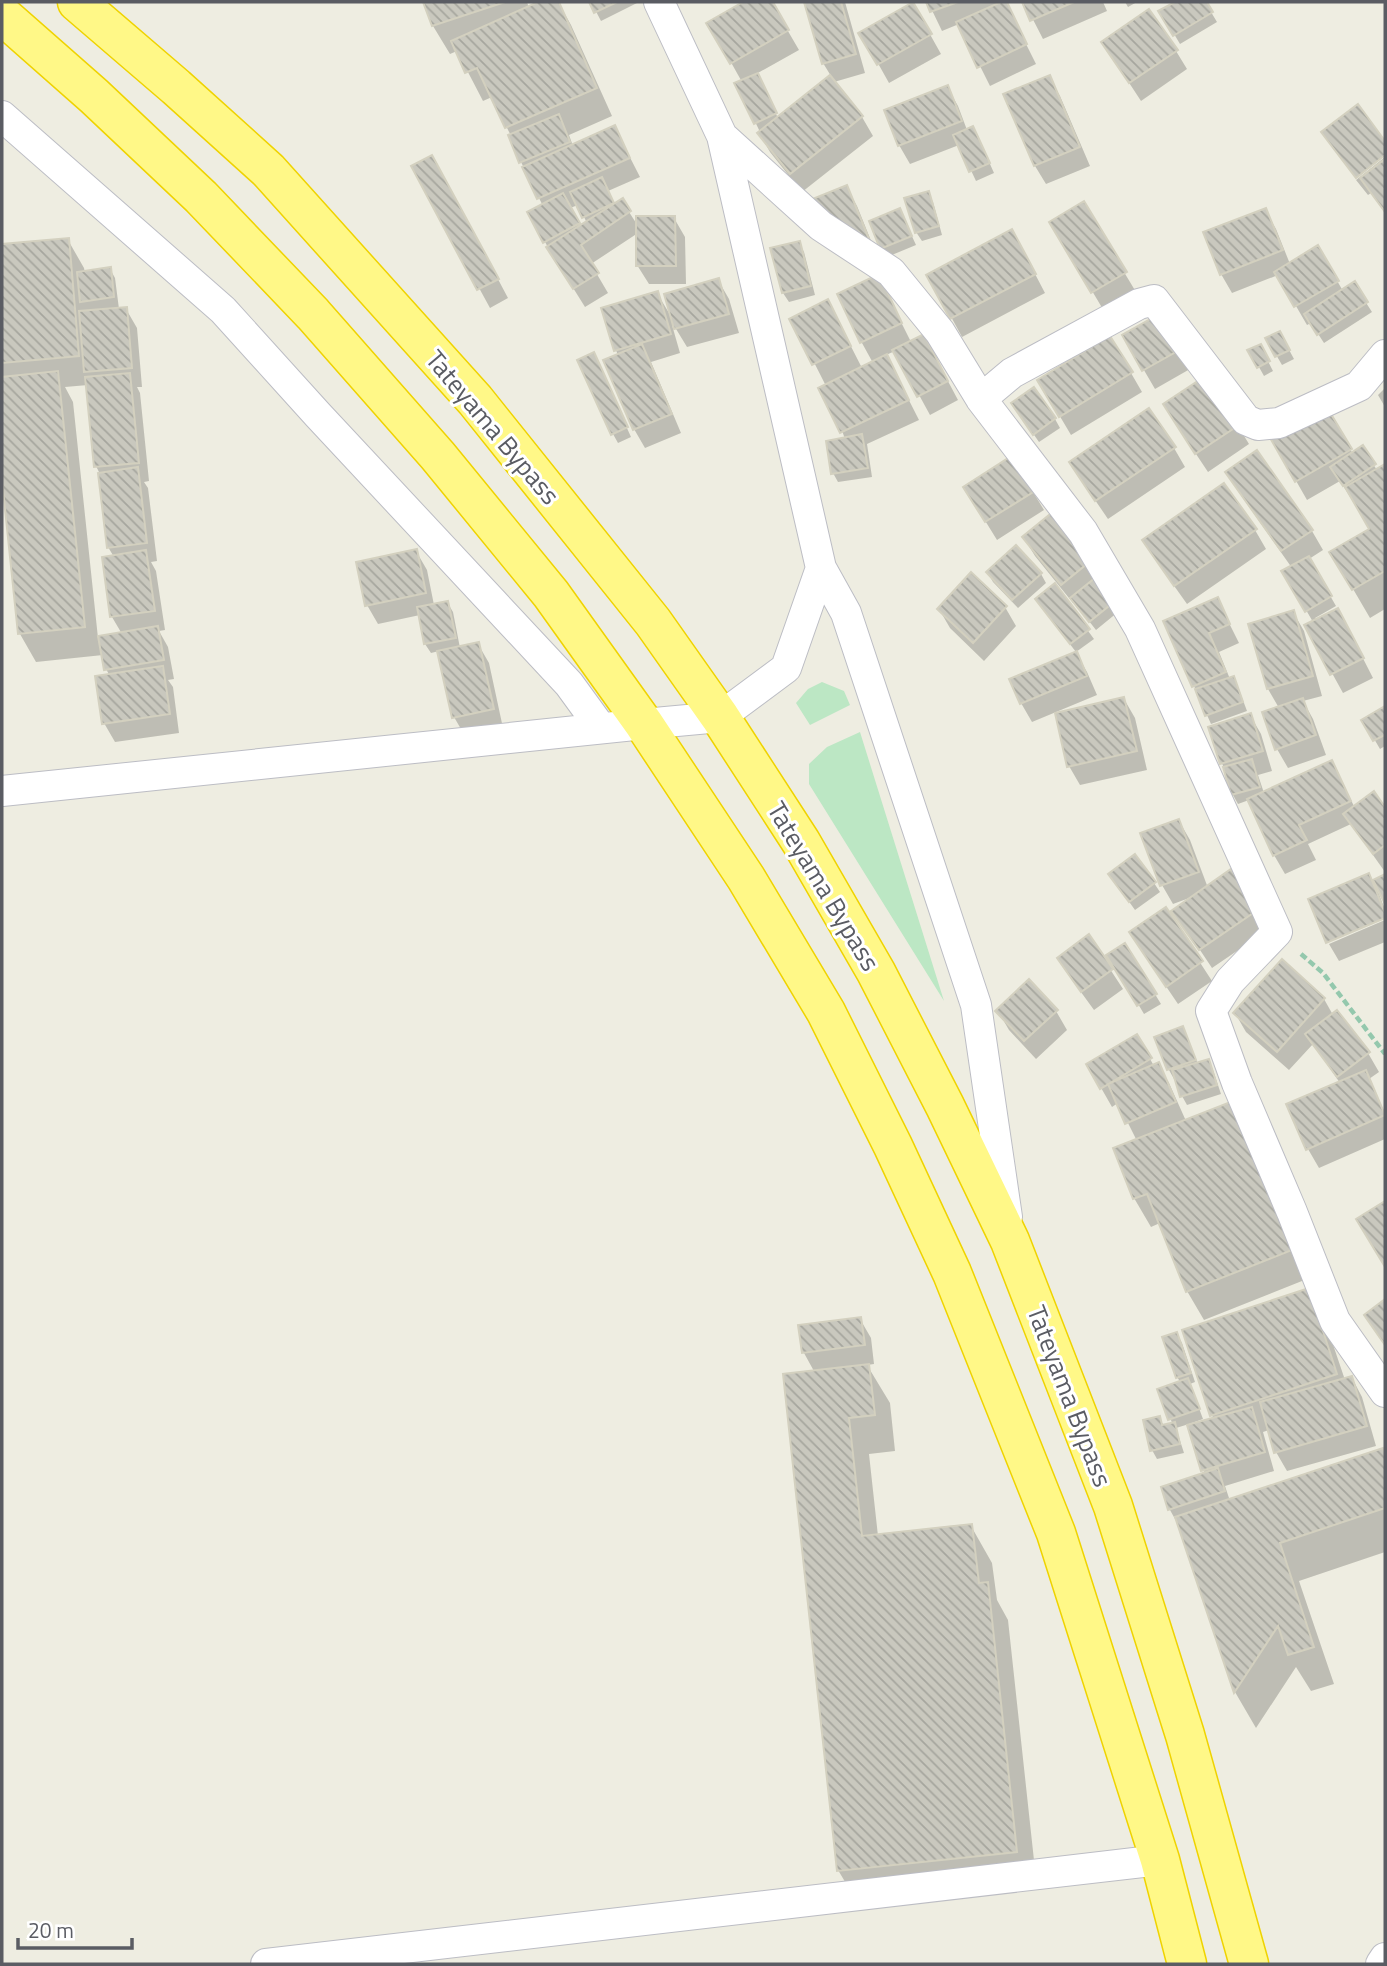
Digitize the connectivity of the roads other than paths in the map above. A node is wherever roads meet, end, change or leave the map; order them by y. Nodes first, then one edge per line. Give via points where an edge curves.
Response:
1 (77, 2) edge
2 (659, 2) edge
3 (2, 15) edge
4 (2, 116) edge
5 (722, 136) junction
6 (1385, 355) edge
7 (981, 399) junction
8 (821, 568) junction
9 (719, 717) junction
10 (644, 723) junction
11 (601, 728) junction
12 (2, 792) edge
13 (1010, 1241) junction
14 (1385, 1392) edge
15 (1160, 1860) junction
16 (1385, 1958) edge
17 (266, 1964) edge
18 (1187, 1964) edge
19 (1249, 1964) edge
20 (1381, 1964) edge

1 - 9 highway, Tateyama Bypass via 268,170 475,400 653,622
2 - 5 street
3 - 10 highway via 191,188 313,314 542,583
4 - 11 street via 223,310 569,684
5 - 7 street via 821,226 891,272 940,332
5 - 8 street
6 - 7 street via 1359,386 1279,423 1258,425 1246,420 1154,300 1012,373
7 - 14 street via 1083,532 1140,629 1277,932 1230,981 1211,1011 1335,1321
8 - 9 street via 786,668
8 - 13 street via 846,613 976,1005
9 - 10 street
9 - 13 highway, Tateyama Bypass via 801,842 876,972
10 - 11 street
10 - 15 highway via 746,878 826,1012 952,1273 1056,1533
11 - 12 street
13 - 19 highway, Tateyama Bypass via 1113,1506 1185,1735
15 - 17 street
15 - 18 highway
16 - 20 street

